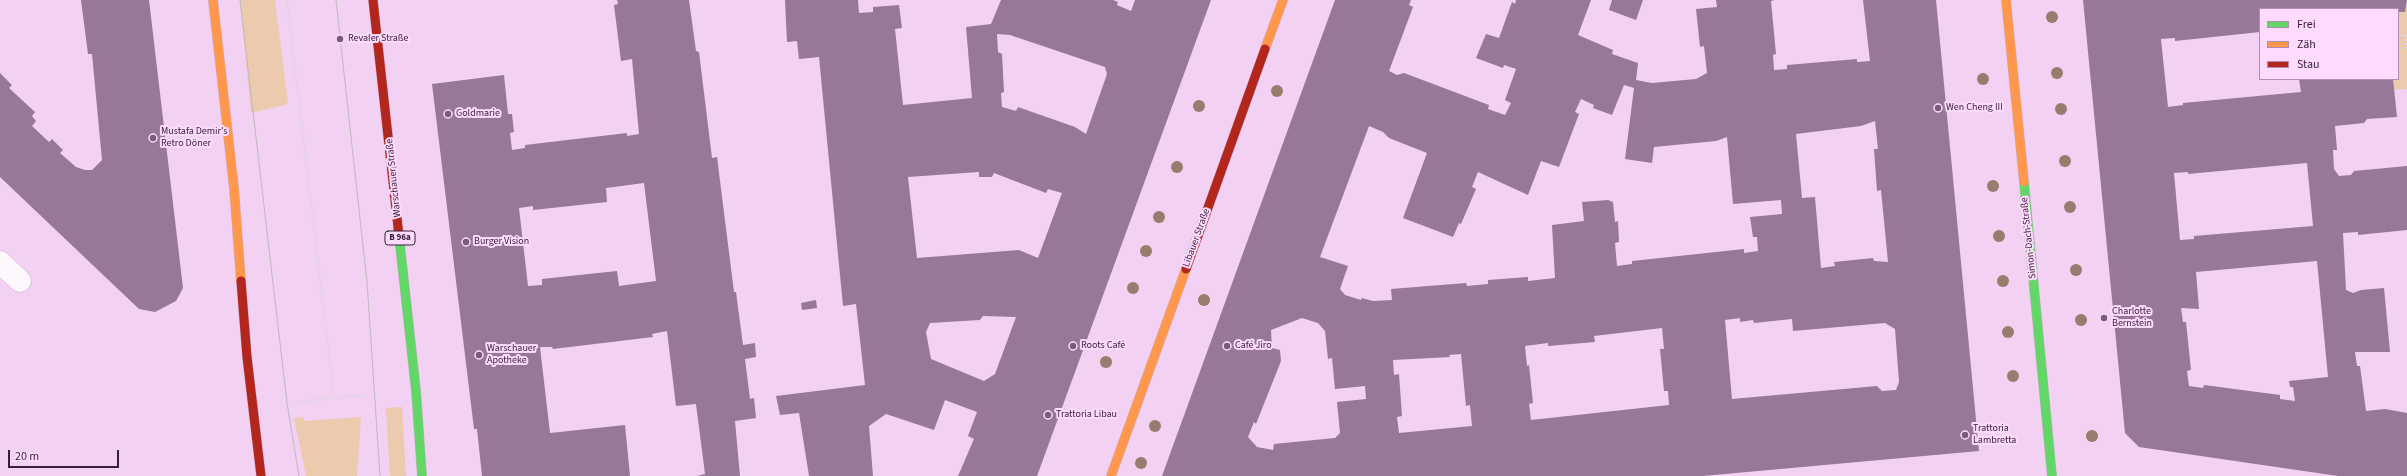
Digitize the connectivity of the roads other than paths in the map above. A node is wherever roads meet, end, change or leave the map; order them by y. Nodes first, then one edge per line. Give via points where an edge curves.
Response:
1 (213, 0) edge
2 (374, 0) edge
3 (1283, 0) edge
4 (2006, 0) edge
5 (0, 262) edge
6 (20, 281) dead end
7 (261, 476) edge
8 (422, 476) edge
9 (1111, 476) edge
10 (2052, 476) edge

1 - 7 street via 234,188 247,357
2 - 8 street, Warschauer Straße / B 96a via 414,367
3 - 9 street, Libauer Straße
4 - 10 street, Simon-Dach-Straße
5 - 6 street

